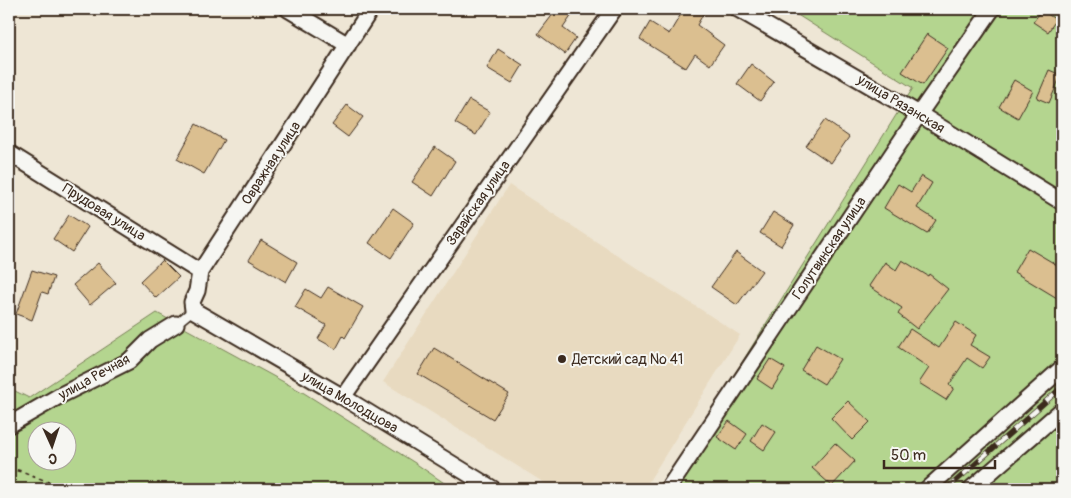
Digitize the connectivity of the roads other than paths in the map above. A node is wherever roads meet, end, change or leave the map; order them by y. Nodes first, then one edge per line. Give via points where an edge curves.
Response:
1 (288, 9) edge
2 (371, 9) edge
3 (614, 9) edge
4 (738, 9) edge
5 (992, 9) edge
6 (348, 45) junction
7 (919, 114) junction
8 (9, 153) edge
9 (1062, 202) edge
10 (200, 272) junction
11 (199, 314) junction
12 (176, 324) joint
13 (1062, 368) edge
14 (343, 397) junction
15 (1062, 410) edge
16 (9, 425) edge
17 (493, 489) edge
18 (668, 489) edge
19 (927, 489) edge
20 (971, 489) edge

1 - 6 street
2 - 6 street, Овражная улица
3 - 14 street, Зарайская улица
4 - 7 street, улица Рязанская
5 - 7 street, Голутвинская улица
6 - 10 street, Овражная улица
7 - 9 street, улица Рязанская
7 - 18 street, Голутвинская улица
8 - 10 street, Прудовая улица
10 - 11 street, Овражная улица via 192,302
11 - 12 lane
11 - 14 street, улица Молодцова
12 - 16 street, улица Речная via 150,340 129,361
13 - 19 street
14 - 17 street, улица Молодцова
15 - 20 street

